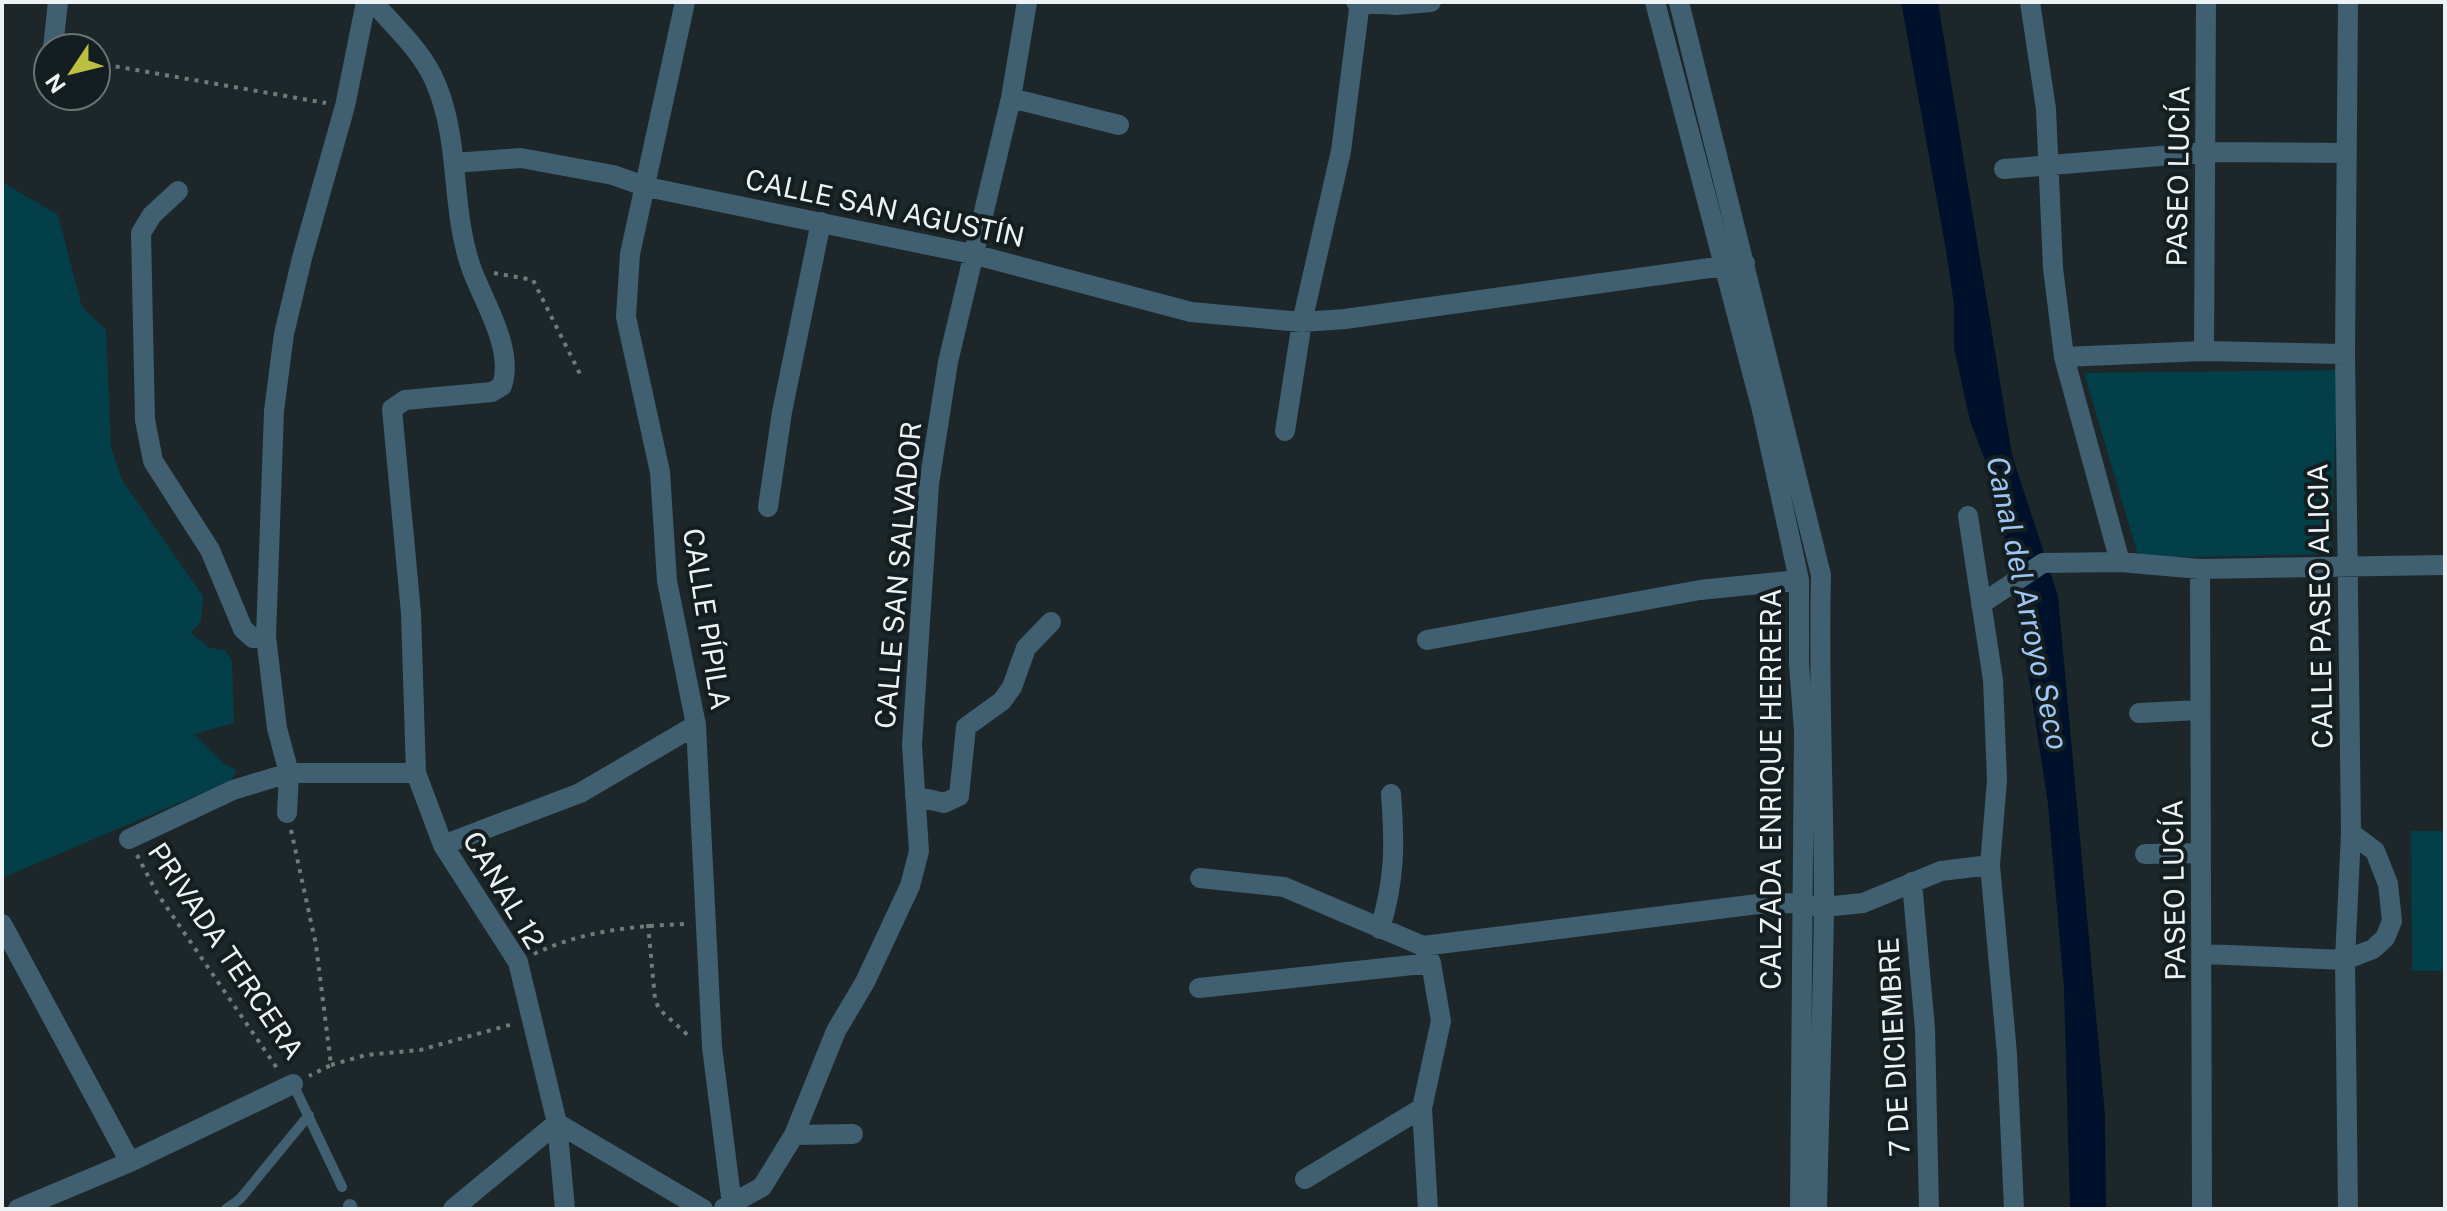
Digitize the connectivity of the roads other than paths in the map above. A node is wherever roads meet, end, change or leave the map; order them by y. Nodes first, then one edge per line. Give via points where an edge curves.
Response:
1 (58, 2) edge
2 (366, 2) edge
3 (373, 2) edge
4 (685, 2) edge
5 (1027, 2) edge
6 (1359, 2) edge
7 (1431, 2) edge
8 (1655, 2) edge
9 (1679, 2) edge
10 (2030, 2) edge
11 (2206, 2) edge
12 (2348, 2) edge
13 (55, 32) edge
14 (1011, 98) junction
15 (1119, 125) dead end
16 (2207, 152) junction
17 (2346, 153) junction
18 (454, 163) junction
19 (2050, 166) junction
20 (2004, 169) dead end
21 (647, 187) junction
22 (178, 191) dead end
23 (821, 222) junction
24 (972, 254) junction
25 (1745, 263) junction
26 (1724, 266) junction
27 (1302, 322) junction
28 (2204, 351) junction
29 (2345, 354) junction
30 (2064, 357) junction
31 (1285, 431) dead end
32 (768, 507) dead end
33 (1968, 516) dead end
34 (2120, 562) junction
35 (2346, 564) junction
36 (2445, 565) edge
37 (2200, 569) junction
38 (1799, 580) junction
39 (1981, 604) junction
40 (1051, 622) dead end
41 (266, 637) junction
42 (1427, 640) dead end
43 (2199, 710) junction
44 (2139, 713) dead end
45 (696, 725) junction
46 (289, 773) junction
47 (416, 773) junction
48 (1391, 794) dead end
49 (915, 796) junction
50 (287, 813) road end
51 (2351, 833) junction
52 (129, 839) road end
53 (443, 845) junction
54 (2201, 853) junction
55 (2145, 854) dead end
56 (1990, 865) junction
57 (1200, 878) dead end
58 (1912, 882) junction
59 (1800, 903) junction
60 (1824, 907) junction
61 (2, 924) edge
62 (1380, 929) junction
63 (2204, 954) junction
64 (1427, 955) junction
65 (2345, 960) junction
66 (1199, 988) dead end
67 (293, 1084) joint
68 (1422, 1108) junction
69 (309, 1115) junction
70 (557, 1123) junction
71 (853, 1134) dead end
72 (794, 1135) junction
73 (130, 1162) junction
74 (1305, 1179) dead end
75 (342, 1187) dead end
76 (726, 1207) edge
77 (18, 1209) edge
78 (226, 1209) edge
79 (453, 1209) edge
80 (565, 1209) edge
81 (703, 1209) edge
82 (1428, 1209) edge
83 (1800, 1209) edge
84 (1817, 1209) edge
85 (1929, 1209) edge
86 (2014, 1209) edge
87 (2202, 1209) edge
88 (2348, 1209) edge

1 - 13 street
2 - 41 street via 345,106 284,334 274,411
3 - 18 street via 436,82
4 - 21 street, CALLE PÍPILA
5 - 14 street, CALLE SAN SALVADOR
6 - 7 street
6 - 27 street via 1341,151
8 - 26 street, CALZADA ENRIQUE HERRERA
9 - 25 street, CALZADA ENRIQUE HERRERA
10 - 19 street
11 - 16 street, PASEO LUCÍA
12 - 17 street, CALLE PASEO ALICIA
14 - 15 street
14 - 24 street, CALLE SAN SALVADOR
16 - 17 street
16 - 19 street
16 - 28 street, PASEO LUCÍA
17 - 29 street, CALLE PASEO ALICIA
18 - 21 street, CALLE SAN AGUSTÍN via 521,158 613,175
18 - 47 street, CANAL 12 via 472,270 506,358 502,386 492,392 405,400 391,417 409,586
19 - 20 street
19 - 30 street via 2053,268
21 - 23 street, CALLE SAN AGUSTÍN
21 - 45 street, CALLE PÍPILA via 630,254 626,317 660,472 667,581
22 - 41 street via 141,233 145,420 153,461 210,550 243,629 253,638
23 - 24 street, CALLE SAN AGUSTÍN
23 - 32 street
24 - 27 street, CALLE SAN AGUSTÍN via 1191,312
24 - 49 street, CALLE SAN SALVADOR via 929,484 913,718
25 - 26 street, CALLE SAN AGUSTÍN
25 - 60 street, CALZADA ENRIQUE HERRERA via 1821,575
26 - 27 street, CALLE SAN AGUSTÍN
26 - 38 street, CALZADA ENRIQUE HERRERA
27 - 31 street
28 - 29 street
28 - 30 street
29 - 35 street, CALLE PASEO ALICIA
30 - 34 street
33 - 39 street
34 - 37 street
34 - 39 street via 2043,563
35 - 36 street
35 - 37 street
35 - 51 street, CALLE PASEO ALICIA
37 - 43 street, PASEO LUCÍA
38 - 42 street via 1700,590
38 - 59 street, CALZADA ENRIQUE HERRERA via 1804,731
39 - 56 street via 1996,733
40 - 49 street via 1019,661 1002,701 966,727 959,796 944,803
41 - 46 street via 277,728
43 - 44 street
43 - 54 street, PASEO LUCÍA
45 - 53 street via 580,793
45 - 76 street, CALLE PÍPILA via 712,1047
46 - 47 street
46 - 50 street
46 - 52 street via 233,790
47 - 53 street, CANAL 12
48 - 62 street via 1395,855
49 - 72 street, CALLE SAN SALVADOR via 919,851 910,886 836,1031
51 - 65 street, CALLE PASEO ALICIA
51 - 65 street via 2375,851 2384,868 2392,921 2373,949
53 - 70 street, CANAL 12 via 518,962
54 - 55 street
54 - 63 street, PASEO LUCÍA
56 - 58 street via 1941,871
56 - 86 street
57 - 62 street via 1284,887
58 - 60 street via 1863,903
58 - 85 street, 7 DE DICIEMBRE via 1925,1029
59 - 60 street
59 - 64 street via 1758,904
59 - 83 street, CALZADA ENRIQUE HERRERA
60 - 84 street, CALZADA ENRIQUE HERRERA
61 - 73 street
62 - 64 street
63 - 65 street
63 - 87 street, PASEO LUCÍA
64 - 66 street
64 - 68 street via 1441,1021
65 - 88 street, CALLE PASEO ALICIA
67 - 69 lane
67 - 73 street
68 - 74 street
68 - 82 street
69 - 75 lane
69 - 78 lane
70 - 79 street
70 - 80 street, CANAL 12
70 - 81 street
71 - 72 street
72 - 76 street, CALLE SAN SALVADOR via 762,1187
73 - 77 street

